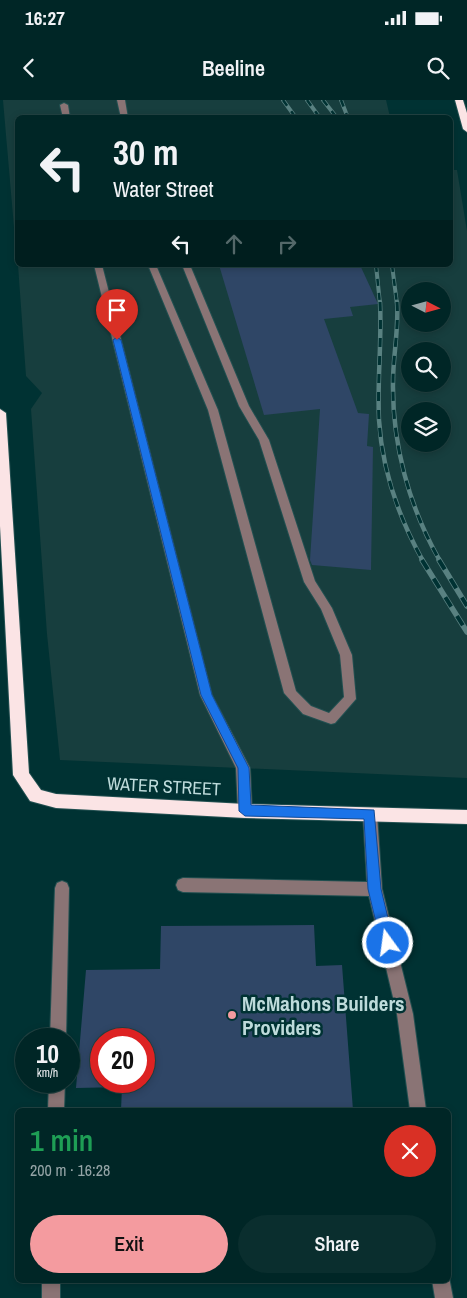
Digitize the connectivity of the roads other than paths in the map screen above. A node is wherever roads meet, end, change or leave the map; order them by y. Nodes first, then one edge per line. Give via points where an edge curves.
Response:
1 (121, 100) edge
2 (64, 104) dead end
3 (462, 104) edge
4 (66, 115) edge
5 (124, 115) edge
6 (467, 129) edge
7 (99, 267) edge
8 (153, 267) edge
9 (187, 267) edge
10 (0, 413) edge
11 (245, 811) junction
12 (370, 814) junction
13 (467, 817) edge
14 (183, 886) dead end
15 (62, 888) dead end
16 (375, 889) junction
17 (58, 1028) edge
18 (57, 1093) edge
19 (56, 1108) edge
20 (418, 1108) edge
21 (51, 1283) edge
22 (442, 1283) edge
23 (51, 1298) edge
24 (444, 1298) edge

1 - 5 lane
2 - 4 lane
3 - 6 highway
7 - 11 lane via 206,695 244,768
8 - 9 lane via 213,410 290,693 307,710 331,719 350,699 346,655 326,608 310,582 264,440 244,406
10 - 11 highway, WATER STREET via 21,775 36,796 56,801
11 - 12 highway, WATER STREET
12 - 13 highway, WATER STREET
12 - 16 lane
14 - 16 lane
15 - 17 lane
16 - 20 lane via 405,1014
18 - 19 lane
21 - 23 lane
22 - 24 lane

